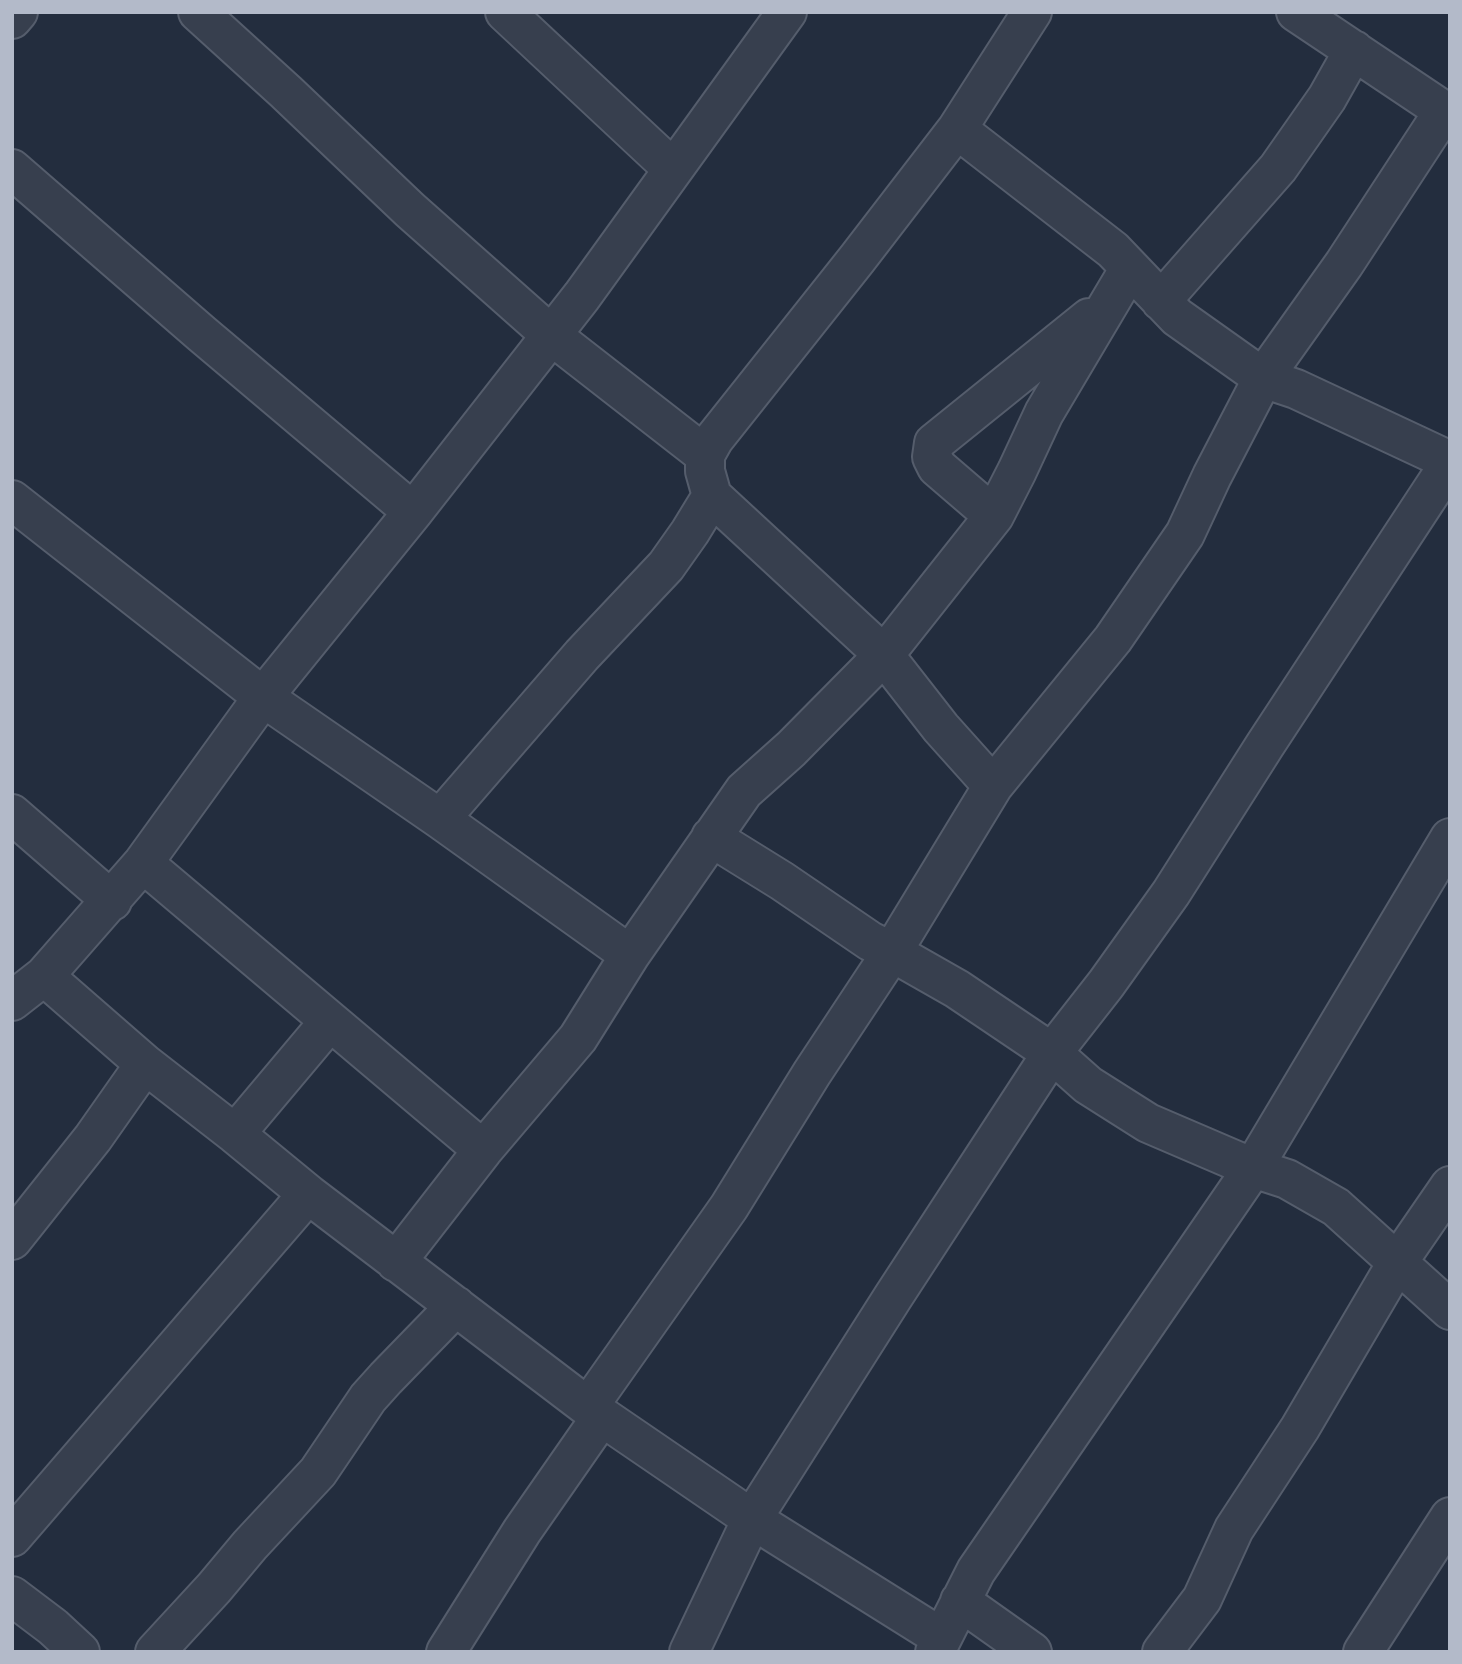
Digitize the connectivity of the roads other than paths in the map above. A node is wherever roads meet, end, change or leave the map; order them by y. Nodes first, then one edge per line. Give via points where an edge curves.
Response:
1 (18, 12) edge
2 (198, 12) edge
3 (505, 12) edge
4 (787, 12) edge
5 (1032, 12) edge
6 (1298, 13) edge
7 (12, 19) edge
8 (1354, 50) junction
9 (1447, 113) edge
10 (957, 129) junction
11 (12, 169) edge
12 (673, 169) junction
13 (1130, 268) junction
14 (1110, 301) junction
15 (1161, 301) junction
16 (551, 335) junction
17 (1263, 378) junction
18 (705, 455) junction
19 (1450, 462) edge
20 (712, 496) junction
21 (12, 500) edge
22 (413, 512) junction
23 (994, 516) junction
24 (884, 654) junction
25 (263, 696) junction
26 (993, 786) junction
27 (12, 814) edge
28 (440, 819) junction
29 (711, 836) junction
30 (1450, 838) edge
31 (144, 863) junction
32 (111, 901) junction
33 (892, 952) junction
34 (630, 955) junction
35 (44, 976) junction
36 (12, 1001) edge
37 (330, 1021) junction
38 (1052, 1053) junction
39 (145, 1064) junction
40 (235, 1134) junction
41 (483, 1150) junction
42 (1253, 1168) junction
43 (1450, 1186) edge
44 (308, 1194) junction
45 (12, 1240) edge
46 (396, 1262) junction
47 (1397, 1263) junction
48 (456, 1306) junction
49 (1450, 1310) edge
50 (595, 1411) junction
51 (1450, 1517) edge
52 (752, 1519) junction
53 (12, 1537) edge
54 (12, 1596) edge
55 (960, 1601) junction
56 (938, 1645) edge
57 (80, 1652) edge
58 (155, 1652) edge
59 (446, 1652) edge
60 (689, 1652) edge
61 (1032, 1652) edge
62 (1161, 1652) edge
63 (1363, 1652) edge

1 - 7 street
2 - 16 street
3 - 12 street
4 - 12 street
5 - 10 street
6 - 8 street
8 - 9 street
8 - 15 street via 1278,168
9 - 17 street
10 - 13 street
10 - 18 street
11 - 22 street
12 - 16 street
13 - 14 street
13 - 15 street
14 - 23 street via 1044,413
14 - 23 street via 934,443 932,457 937,467
15 - 17 street
16 - 18 street
16 - 22 street
17 - 19 street
17 - 26 street via 1185,534 1113,639
18 - 20 street
19 - 38 street via 1171,893
20 - 24 street
20 - 28 street via 666,566
21 - 25 street
22 - 25 street
23 - 24 street
24 - 26 street
24 - 29 street via 744,791
25 - 28 street
25 - 31 street
26 - 33 street
27 - 32 street
28 - 34 street
29 - 33 street
29 - 34 street
30 - 42 street
31 - 32 street
31 - 37 street
32 - 35 street
33 - 38 street
33 - 50 street
34 - 41 street via 578,1038
35 - 36 street
35 - 39 street
37 - 40 street
37 - 41 street
38 - 42 street via 1088,1085 1149,1123
38 - 52 street
39 - 40 street
39 - 45 street
40 - 44 street
41 - 46 street
42 - 47 street via 1287,1179 1336,1207
42 - 55 street via 976,1571
43 - 47 street
44 - 46 street
44 - 53 street
46 - 48 street
47 - 49 street
47 - 62 street via 1300,1428 1234,1529 1202,1599
48 - 50 street
48 - 58 street via 368,1398 318,1472
50 - 52 street
50 - 59 street
51 - 63 street
52 - 56 street
52 - 60 street
54 - 57 street
55 - 56 street
55 - 61 street

